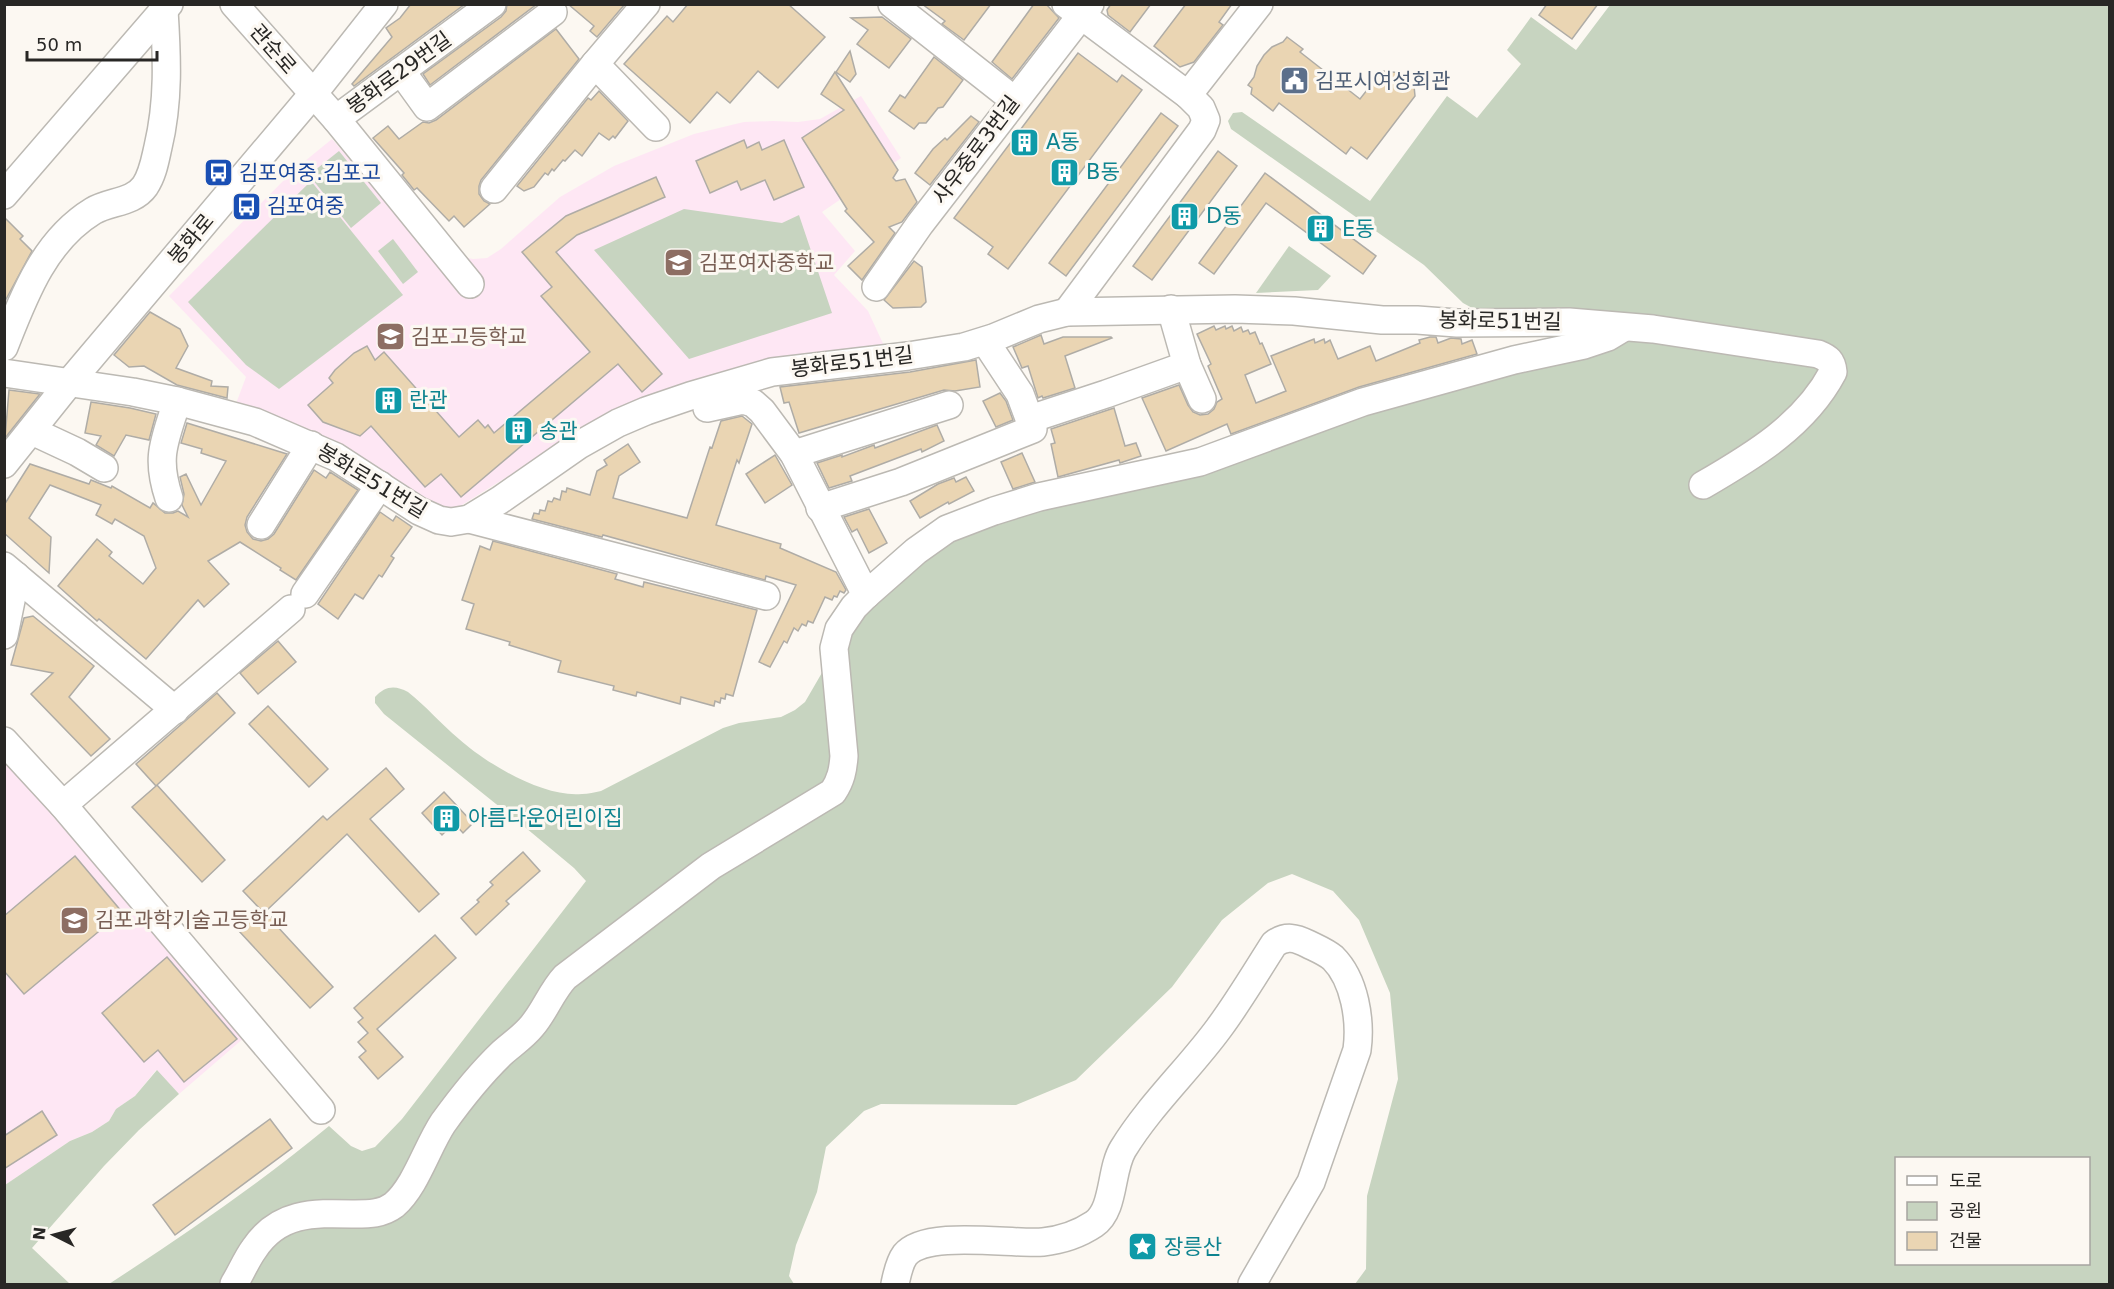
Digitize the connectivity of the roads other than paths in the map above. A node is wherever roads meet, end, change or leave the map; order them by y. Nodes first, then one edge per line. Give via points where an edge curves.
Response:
1 (234, 4) edge
2 (384, 4) edge
3 (492, 4) edge
4 (646, 4) edge
5 (892, 4) edge
6 (1259, 4) edge
7 (166, 7) edge
8 (1079, 8) edge
9 (556, 15) edge
10 (595, 64) junction
11 (401, 71) junction
12 (313, 94) junction
13 (1188, 95) junction
14 (1014, 100) junction
15 (336, 119) junction
16 (656, 127) dead end
17 (494, 189) dead end
18 (4, 195) edge
19 (470, 284) dead end
20 (876, 287) dead end
21 (1171, 309) junction
22 (1067, 312) junction
23 (1624, 328) junction
24 (985, 341) junction
25 (4, 347) edge
26 (1187, 364) junction
27 (4, 373) edge
28 (69, 383) junction
29 (1202, 399) dead end
30 (177, 401) junction
31 (949, 405) dead end
32 (618, 423) junction
33 (1032, 424) junction
34 (32, 430) junction
35 (311, 445) junction
36 (794, 454) junction
37 (4, 464) edge
38 (104, 468) dead end
39 (380, 485) junction
40 (1703, 485) dead end
41 (169, 498) dead end
42 (820, 508) junction
43 (469, 519) junction
44 (261, 525) dead end
45 (10, 571) edge
46 (866, 595) junction
47 (766, 596) dead end
48 (4, 635) edge
49 (176, 710) junction
50 (4, 741) edge
51 (63, 805) junction
52 (321, 1110) dead end
53 (234, 1284) edge
54 (895, 1284) edge
55 (1252, 1284) edge

1 - 12 street, 관순로
2 - 12 street, 봉화로
3 - 11 street, 봉화로29번길
4 - 10 street
5 - 14 street
6 - 13 street
7 - 18 street
7 - 25 street via 167,96 151,176 135,195 93,212 55,243 42,262
8 - 13 street, 사우중로3번길
8 - 14 street, 사우중로3번길
9 - 11 street via 426,107
10 - 16 street
10 - 17 street
11 - 15 street, 봉화로29번길
12 - 15 street
12 - 28 street, 봉화로
13 - 22 street, 사우중로3번길 via 1202,108 1206,120 1202,130
14 - 20 street, 사우중로3번길
15 - 19 street
21 - 22 street, 봉화로51번길
21 - 23 street, 봉화로51번길 via 1294,311 1457,323 1569,321
21 - 26 street
22 - 24 street, 봉화로51번길
23 - 40 street, 봉화로51번길 via 1818,354 1833,364 1829,380 1781,435
23 - 46 street via 1584,345 1363,402 1200,462 1039,498 964,522 932,539
24 - 32 street, 봉화로51번길 via 927,353 772,372
24 - 33 street via 1020,394
26 - 29 street
26 - 33 street
27 - 28 street
28 - 30 street, 봉화로51번길
28 - 34 street, 봉화로
30 - 35 street, 봉화로51번길 via 255,422
30 - 41 street via 162,456
31 - 36 street
32 - 36 street, 봉화로51번길 via 667,420 743,400 762,411
32 - 43 street, 봉화로51번길
33 - 42 street via 901,482
34 - 37 street, 봉화로
34 - 38 street
35 - 39 street, 봉화로51번길
35 - 44 street
36 - 42 street, 봉화로51번길
39 - 43 street, 봉화로51번길 via 419,512 439,520
39 - 49 street via 298,601
42 - 46 street, 봉화로51번길
43 - 47 street
45 - 48 street
45 - 49 street
46 - 53 street via 844,620 836,638 835,672 844,756 839,783 833,792 696,876 565,977 533,1025 462,1097 403,1196 393,1205 372,1214 310,1214 280,1224 254,1248
49 - 51 street
50 - 51 street
51 - 52 street
54 - 55 street via 906,1254 930,1242 1040,1242 1065,1238 1096,1223 1104,1214 1114,1171 1134,1132 1219,1028 1274,944 1289,937 1320,950 1339,966 1352,996 1359,1036 1311,1182

